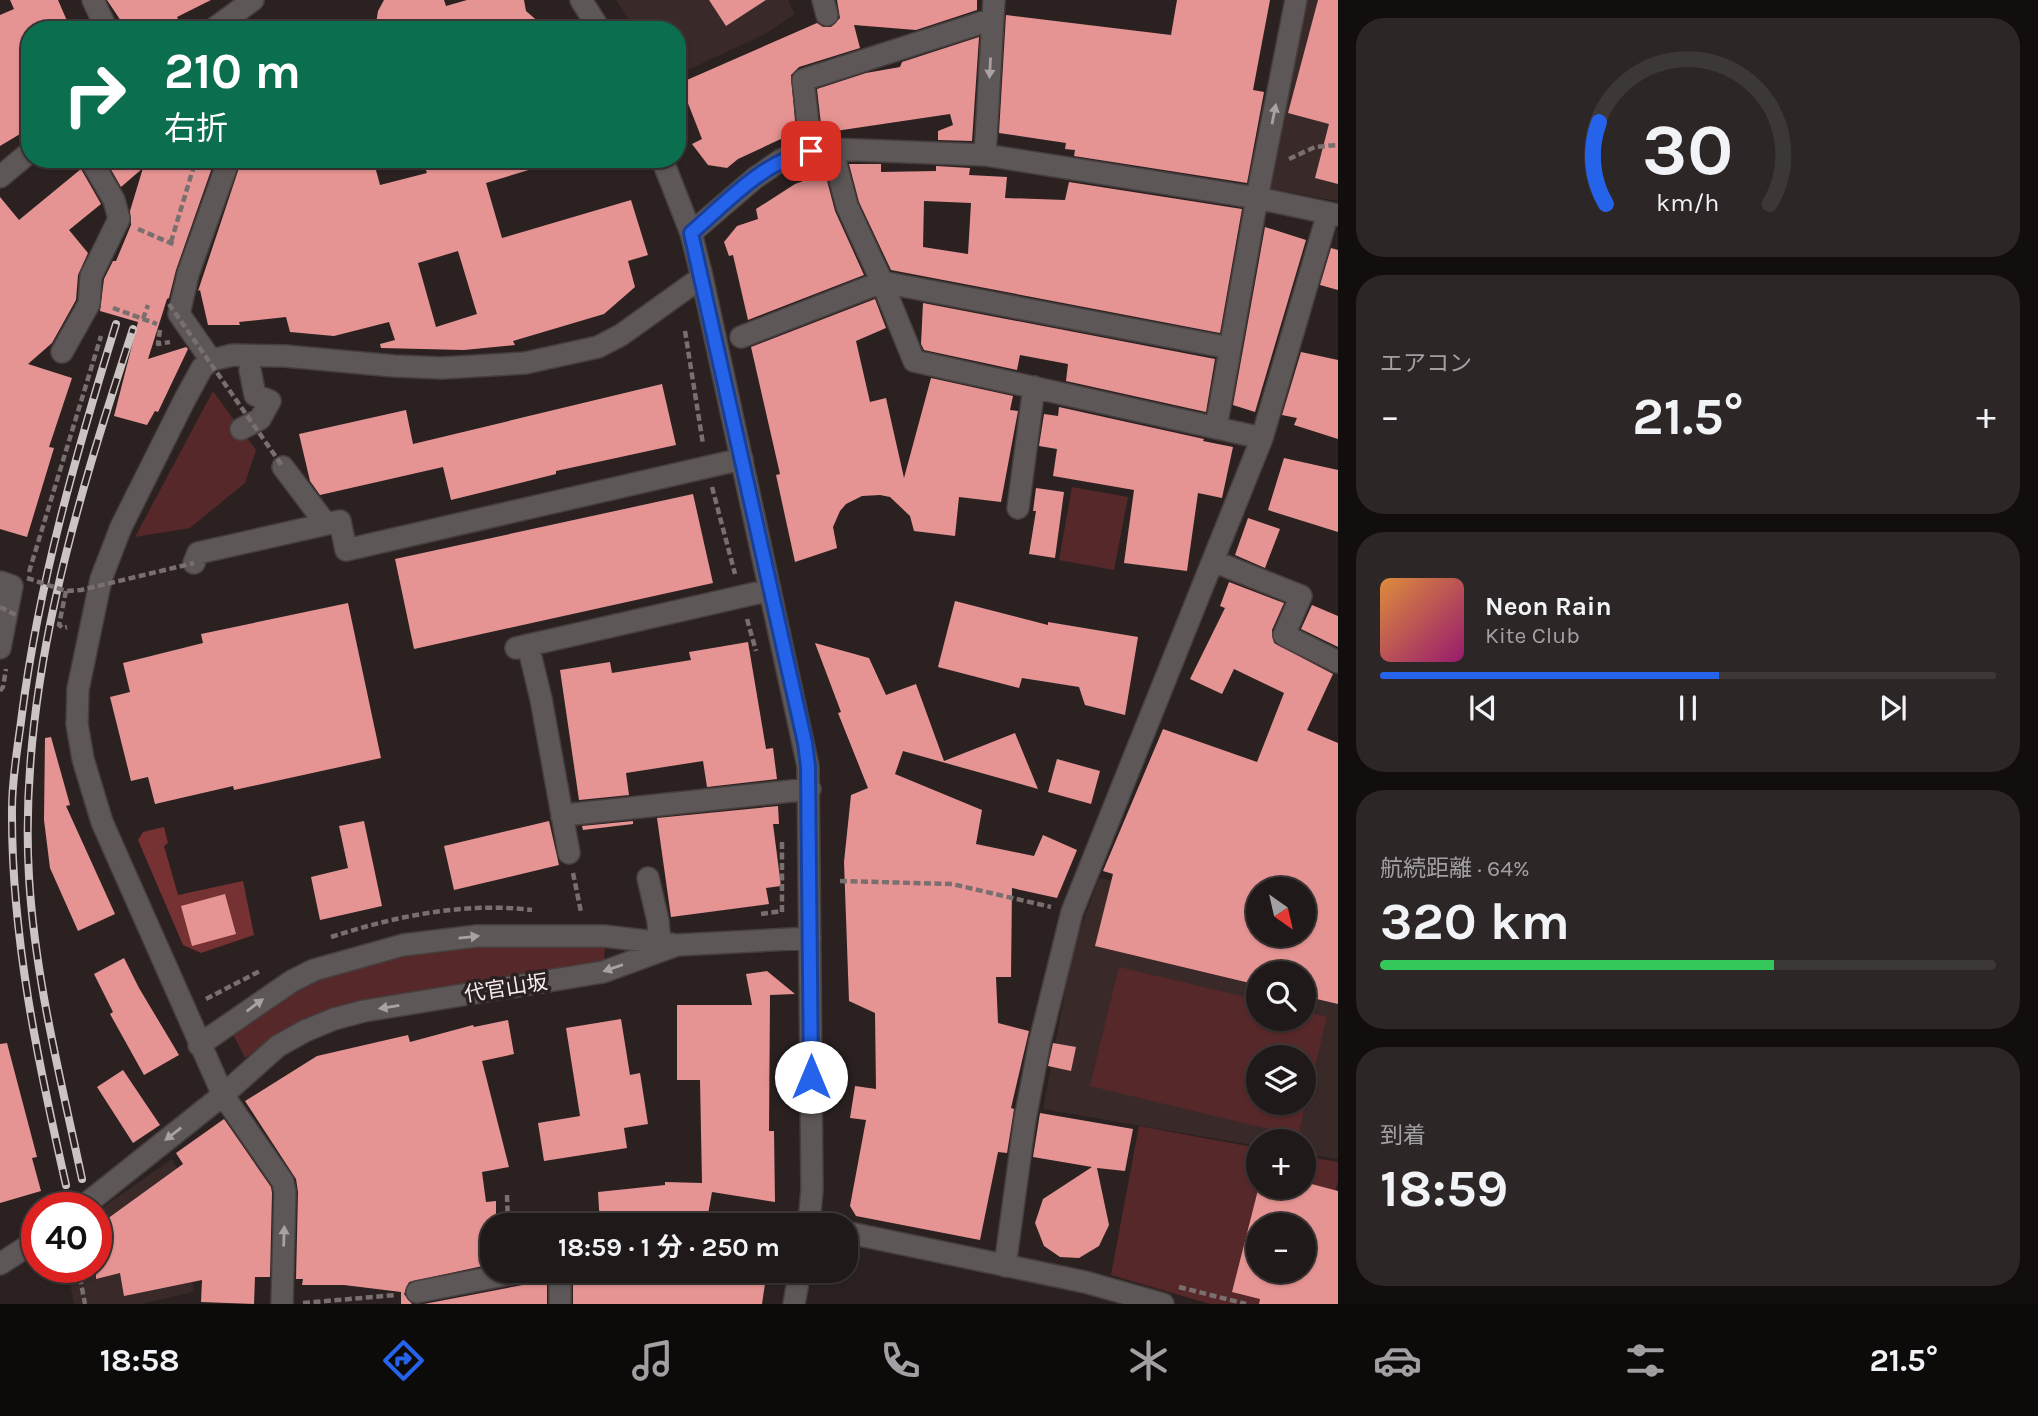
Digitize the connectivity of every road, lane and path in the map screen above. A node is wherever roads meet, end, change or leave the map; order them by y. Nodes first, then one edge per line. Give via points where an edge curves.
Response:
1 (93, 0) edge
2 (253, 0) edge
3 (581, 0) edge
4 (1296, 0) edge
5 (993, 10) edge
6 (103, 21) edge
7 (224, 21) edge
8 (594, 21) edge
9 (1338, 145) edge
10 (821, 150) junction
11 (985, 155) junction
12 (21, 160) edge
13 (95, 168) edge
14 (193, 168) edge
15 (226, 168) edge
16 (666, 168) edge
17 (1262, 174) junction
18 (0, 177) edge
19 (1255, 204) junction
20 (1333, 214) edge
21 (118, 219) junction
22 (691, 233) junction
23 (171, 243) junction
24 (183, 248) dead end
25 (168, 253) dead end
26 (702, 277) junction
27 (882, 282) junction
28 (148, 305) dead end
29 (108, 309) dead end
30 (170, 314) junction
31 (144, 319) junction
32 (104, 326) dead end
33 (685, 331) dead end
34 (741, 337) dead end
35 (1230, 348) junction
36 (62, 352) dead end
37 (211, 360) junction
38 (250, 370) dead end
39 (1034, 387) junction
40 (1216, 428) junction
41 (241, 429) dead end
42 (1262, 438) junction
43 (742, 459) junction
44 (283, 467) joint
45 (707, 467) junction
46 (1018, 508) dead end
47 (326, 524) junction
48 (1213, 561) junction
49 (194, 563) joint
50 (27, 578) junction
51 (0, 582) edge
52 (23, 590) dead end
53 (770, 590) junction
54 (741, 597) junction
55 (20, 602) dead end
56 (0, 607) edge
57 (16, 615) junction
58 (13, 628) dead end
59 (0, 648) edge
60 (1338, 662) edge
61 (759, 664) dead end
62 (810, 789) junction
63 (562, 817) junction
64 (782, 832) dead end
65 (569, 853) joint
66 (648, 878) dead end
67 (840, 881) dead end
68 (1072, 912) junction
69 (582, 917) dead end
70 (783, 918) dead end
71 (810, 938) junction
72 (668, 944) junction
73 (199, 1045) junction
74 (223, 1095) junction
75 (101, 1192) edge
76 (507, 1195) dead end
77 (508, 1213) edge
78 (810, 1213) edge
79 (858, 1235) edge
80 (21, 1250) edge
81 (0, 1264) edge
82 (1005, 1266) junction
83 (480, 1280) edge
84 (81, 1283) edge
85 (560, 1283) edge
86 (798, 1283) edge
87 (417, 1292) joint
88 (85, 1304) edge
89 (282, 1304) edge
90 (292, 1304) edge
91 (560, 1304) edge
92 (794, 1304) edge
93 (1163, 1304) edge

1 - 6 street
2 - 7 street
3 - 8 street
17 -> 4 street
5 - 10 street via 803,80
5 -> 11 street
9 - 17 path via 1315,147
10 - 11 street
10 - 22 street via 796,154 768,168
10 - 27 street
11 - 19 street
12 - 18 street
13 - 21 street via 114,200
14 - 23 path
15 - 30 street
16 - 22 street
17 - 19 street
19 - 20 street
19 - 35 street
20 - 42 street
21 - 23 path
21 - 36 street via 92,276 89,304
22 - 26 street
23 - 24 path
23 - 25 path
26 - 37 street via 598,347 525,363 442,368 285,356 233,355
26 - 43 street
27 - 34 street
27 - 35 street
27 - 39 street via 914,361
28 - 31 path
29 - 31 path
30 - 31 path
30 - 37 street
30 - 44 path, bridge
32 - 50 path
33 - 45 path
35 - 40 street
37 - 73 street via 184,401 106,562 77,699 79,740 102,822
38 - 41 street via 255,395 270,401 260,419
39 - 40 street
39 - 46 street
40 - 42 street
42 - 48 street
43 - 45 street
43 - 53 street
44 - 47 street
45 - 47 street via 346,550 340,521
45 - 54 path
47 - 49 street via 198,553
48 - 60 street via 1301,596 1284,635
48 - 68 street
49 - 50 path, bridge via 81,590 66,591
50 - 52 path
51 - 59 street via 12,586
53 - 54 street
53 - 62 street via 805,743
54 - 61 path
54 - 63 street via 522,647 541,699
55 - 57 path
56 - 57 path, bridge
57 - 58 path
62 - 63 street
62 - 71 street
63 - 65 street
64 - 70 path
65 - 69 path
66 - 72 street
67 - 68 path via 952,884
68 - 82 street via 1028,1106
71 - 72 street, 代官山坂
71 - 78 street
73 -> 72 street via 314,970 402,946 477,936 604,936
72 -> 74 street, 代官山坂 via 603,972 334,1019 278,1046
73 - 74 street
74 -> 75 street, 代官山坂
89 -> 74 street via 283,1182
76 - 77 path
79 - 82 street
80 - 81 street
82 - 93 street
83 - 87 street
84 - 88 path
85 - 91 street
86 - 92 street
87 - 90 path

